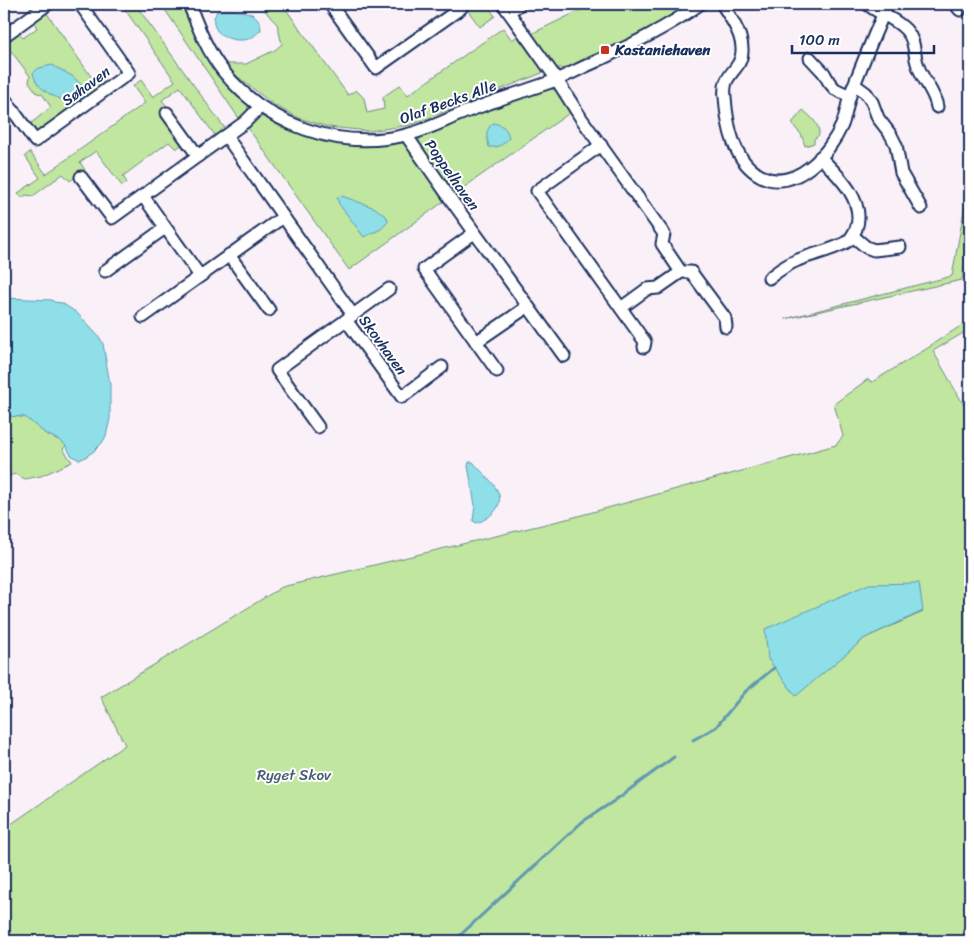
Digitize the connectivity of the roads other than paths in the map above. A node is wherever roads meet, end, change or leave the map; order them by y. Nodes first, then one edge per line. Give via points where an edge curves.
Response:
1 (48, 4) edge
2 (80, 4) edge
3 (189, 4) edge
4 (520, 4) edge
5 (700, 4) edge
6 (722, 4) edge
7 (867, 4) edge
8 (336, 6) edge
9 (461, 8) dead end
10 (506, 8) edge
11 (885, 9) edge
12 (4, 36) edge
13 (810, 58) dead end
14 (556, 80) junction
15 (853, 90) junction
16 (4, 98) edge
17 (260, 106) junction
18 (937, 107) dead end
19 (167, 113) dead end
20 (406, 135) junction
21 (226, 136) junction
22 (601, 145) junction
23 (198, 156) junction
24 (820, 157) junction
25 (81, 176) dead end
26 (142, 196) junction
27 (921, 208) dead end
28 (283, 216) junction
29 (165, 228) junction
30 (474, 233) junction
31 (853, 236) junction
32 (900, 247) dead end
33 (229, 255) junction
34 (105, 271) dead end
35 (681, 272) junction
36 (200, 276) junction
37 (769, 278) dead end
38 (388, 289) dead end
39 (527, 307) junction
40 (621, 308) junction
41 (269, 310) dead end
42 (143, 317) dead end
43 (350, 317) junction
44 (726, 327) dead end
45 (476, 342) junction
46 (644, 347) dead end
47 (564, 356) dead end
48 (442, 367) dead end
49 (497, 371) dead end
50 (318, 427) dead end

1 - 12 street
2 - 16 street, Søhaven via 129,74 35,141
3 - 17 street, Olaf Becks Alle via 206,46 222,70 238,89
4 - 10 street
5 - 14 street, Olaf Becks Alle via 658,31
6 - 24 street via 733,21 743,49 724,94 736,150 753,172 776,180 800,175
7 - 11 street
8 - 9 street via 376,68
10 - 14 street
11 - 15 street
11 - 18 street via 912,38 917,65 936,98
13 - 15 street via 835,90
14 - 20 street, Olaf Becks Alle
14 - 22 street
15 - 24 street via 842,125
15 - 27 street via 866,93 872,102 878,118 896,145 902,173
17 - 20 street, Olaf Becks Alle via 305,130 332,137 374,140
17 - 21 street
19 - 23 street
20 - 30 street, Poppelhaven
21 - 23 street
21 - 28 street, Skovhaven
22 - 35 street via 664,234 662,244
22 - 40 street via 537,191
23 - 26 street
24 - 31 street via 852,195 858,223
25 - 26 street via 112,218
26 - 29 street
28 - 33 street
28 - 43 street, Skovhaven
29 - 34 street
29 - 36 street
30 - 39 street, Poppelhaven
30 - 45 street, Poppelhaven via 424,269
31 - 32 street via 874,250
31 - 37 street via 830,250 799,259
33 - 36 street
33 - 41 street
35 - 40 street via 658,288 647,289
35 - 44 street via 692,272 725,318
36 - 42 street
38 - 43 street, Skovhaven
39 - 45 street
39 - 47 street, Poppelhaven
40 - 46 street via 645,342
43 - 48 street, Skovhaven via 402,397
43 - 50 street, Skovhaven via 277,370
45 - 49 street, Poppelhaven

